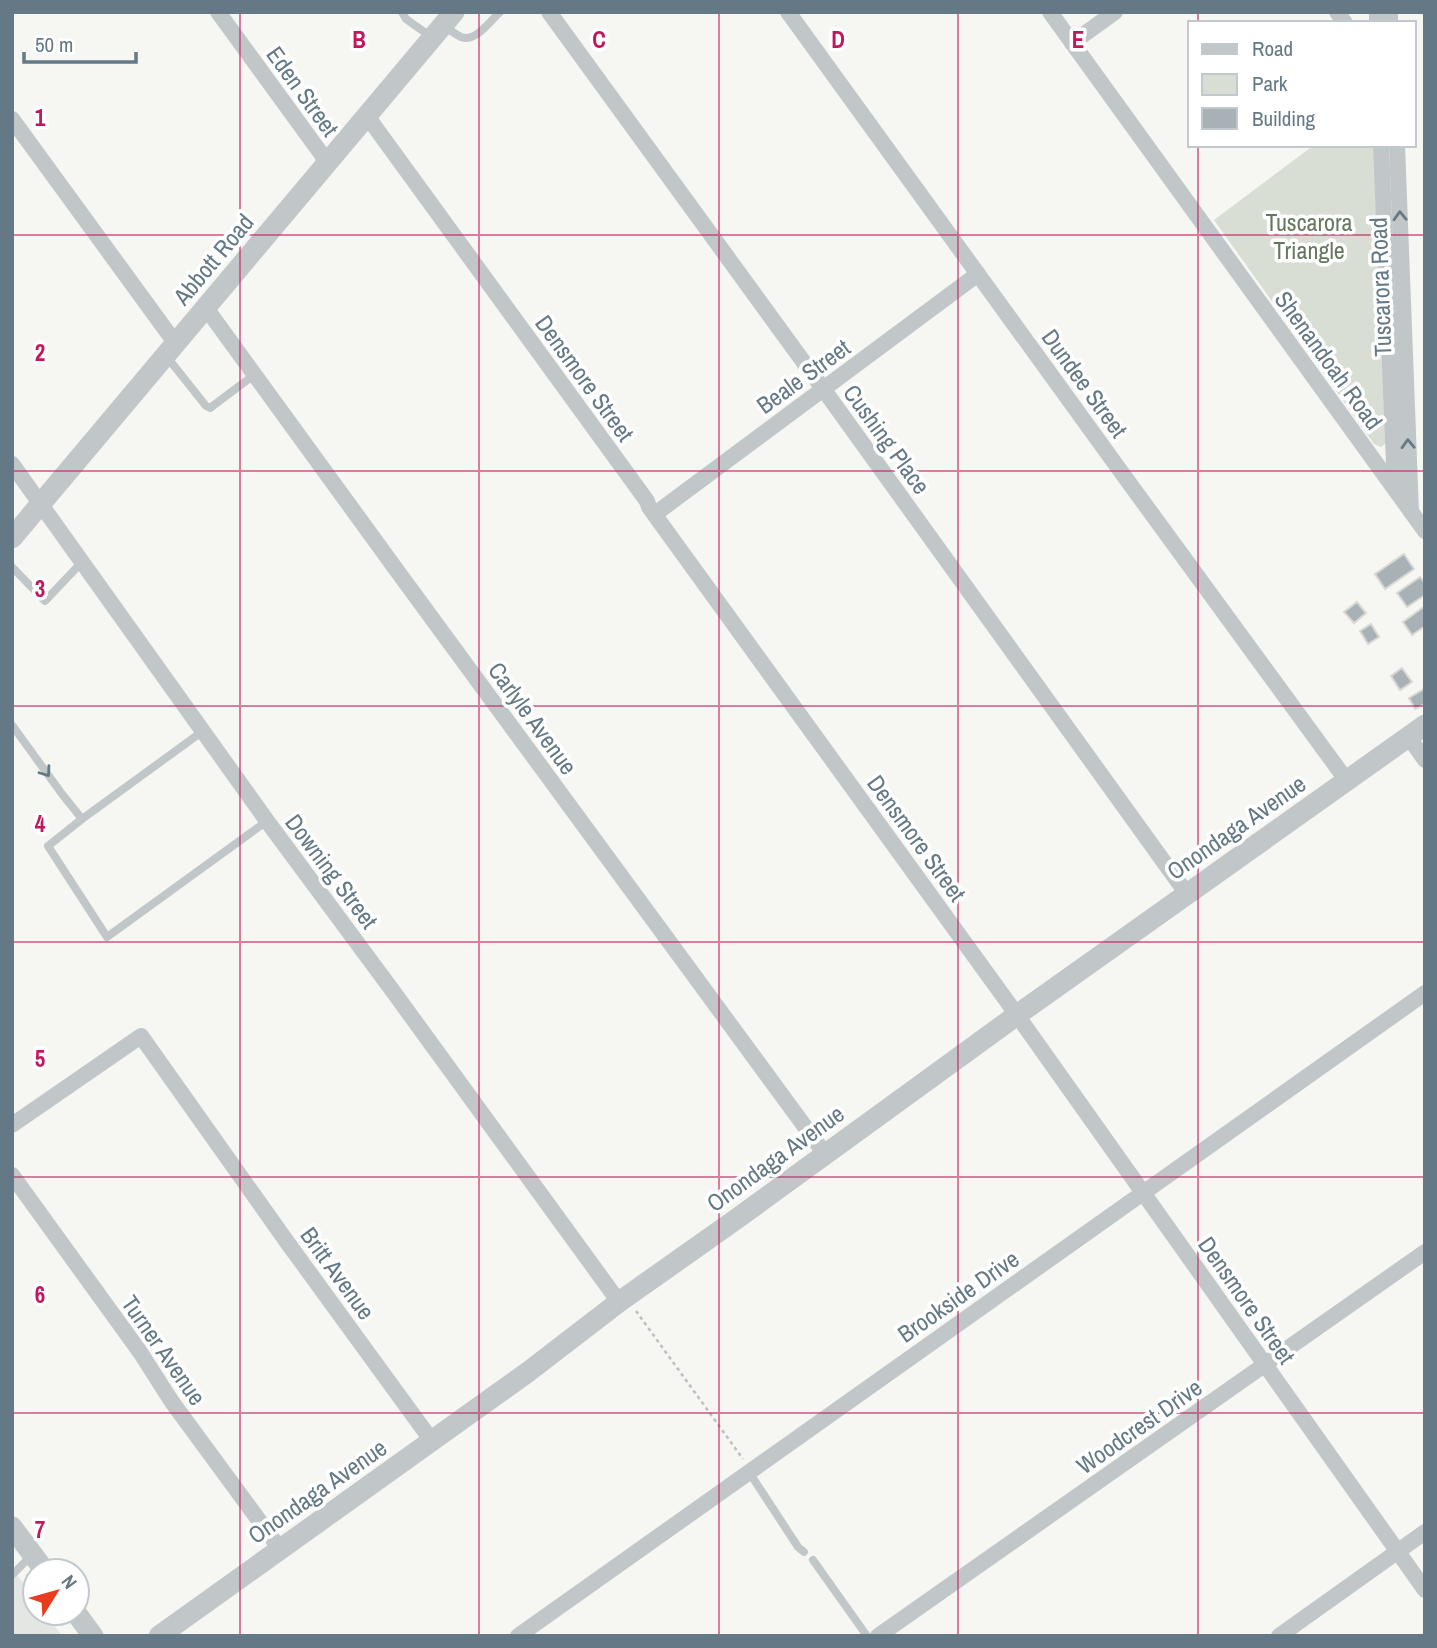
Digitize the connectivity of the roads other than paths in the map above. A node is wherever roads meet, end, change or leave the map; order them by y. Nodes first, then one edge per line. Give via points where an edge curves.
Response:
1 (218, 12) edge
2 (402, 12) edge
3 (500, 12) edge
4 (549, 12) edge
5 (788, 12) edge
6 (1050, 12) edge
7 (1115, 12) edge
8 (443, 25) edge
9 (1072, 43) junction
10 (367, 116) junction
11 (12, 119) edge
12 (1381, 147) edge
13 (1397, 147) edge
14 (328, 163) junction
15 (978, 274) junction
16 (206, 308) junction
17 (171, 350) junction
18 (254, 375) junction
19 (824, 390) junction
20 (12, 464) edge
21 (1395, 490) junction
22 (41, 505) junction
23 (1411, 512) junction
24 (655, 514) junction
25 (1425, 531) edge
26 (12, 538) edge
27 (82, 562) junction
28 (12, 568) edge
29 (12, 725) edge
30 (1416, 730) edge
31 (203, 731) junction
32 (1425, 760) edge
33 (1347, 780) junction
34 (82, 819) junction
35 (267, 821) junction
36 (1187, 894) junction
37 (1425, 993) edge
38 (1017, 1015) junction
39 (12, 1125) edge
40 (825, 1154) junction
41 (12, 1175) edge
42 (1144, 1192) junction
43 (1425, 1252) edge
44 (619, 1302) junction
45 (1265, 1366) junction
46 (432, 1441) junction
47 (749, 1472) junction
48 (12, 1527) edge
49 (1425, 1532) edge
50 (280, 1549) junction
51 (804, 1552) dead end
52 (1397, 1552) junction
53 (34, 1557) edge
54 (813, 1560) dead end
55 (1425, 1590) edge
56 (159, 1636) edge
57 (517, 1636) edge
58 (867, 1636) edge
59 (878, 1636) edge
60 (1279, 1636) edge

1 - 14 street, Eden Street
2 - 8 lane via 406,19
3 - 8 lane via 472,37 461,37
4 - 19 street, Cushing Place
5 - 15 street, Dundee Street
6 - 9 street, Shenandoah Road
7 - 9 street
8 - 10 street, Abbott Road
9 - 21 street, Shenandoah Road
10 - 14 street, Abbott Road
10 - 24 street, Densmore Street
11 - 17 street
12 - 21 street, Tuscarora Road
23 -> 13 street, Tuscarora Road
14 - 16 street, Abbott Road
15 - 19 street, Beale Street
15 - 33 street, Dundee Street
16 - 17 street, Abbott Road
16 - 18 street, Carlyle Avenue
17 - 18 lane via 210,408
17 - 22 street, Abbott Road
18 - 40 street, Carlyle Avenue
19 - 24 street, Beale Street
19 - 36 street, Cushing Place
20 - 22 street, Downing Street
21 - 23 street, Shenandoah Road
22 - 26 street, Abbott Road
22 - 27 street, Downing Street
23 - 25 street, Shenandoah Road
24 - 38 street, Densmore Street
27 - 28 lane via 45,601
27 - 31 street, Downing Street
29 -> 34 lane
30 - 32 street
30 - 33 street, Onondaga Avenue
31 - 34 lane
31 - 35 street, Downing Street
33 - 36 street, Onondaga Avenue
34 - 35 lane via 48,846 107,937
35 - 44 street, Downing Street
36 - 38 street, Onondaga Avenue
37 - 42 street, Brookside Drive
38 - 40 street, Onondaga Avenue
38 - 42 street, Densmore Street
39 - 46 street, Britt Avenue via 141,1036
40 - 44 street, Onondaga Avenue
41 - 50 street, Turner Avenue
42 - 45 street, Densmore Street
42 - 47 street, Brookside Drive
43 - 45 street, Woodcrest Drive
44 - 46 street, Onondaga Avenue
45 - 52 street, Densmore Street
45 - 59 street, Woodcrest Drive
46 - 50 street, Onondaga Avenue
47 - 51 lane
47 - 57 street, Brookside Drive
48 - 53 street
49 - 52 street
50 - 56 street, Onondaga Avenue
52 - 55 street, Densmore Street
52 - 60 street
54 - 58 lane

